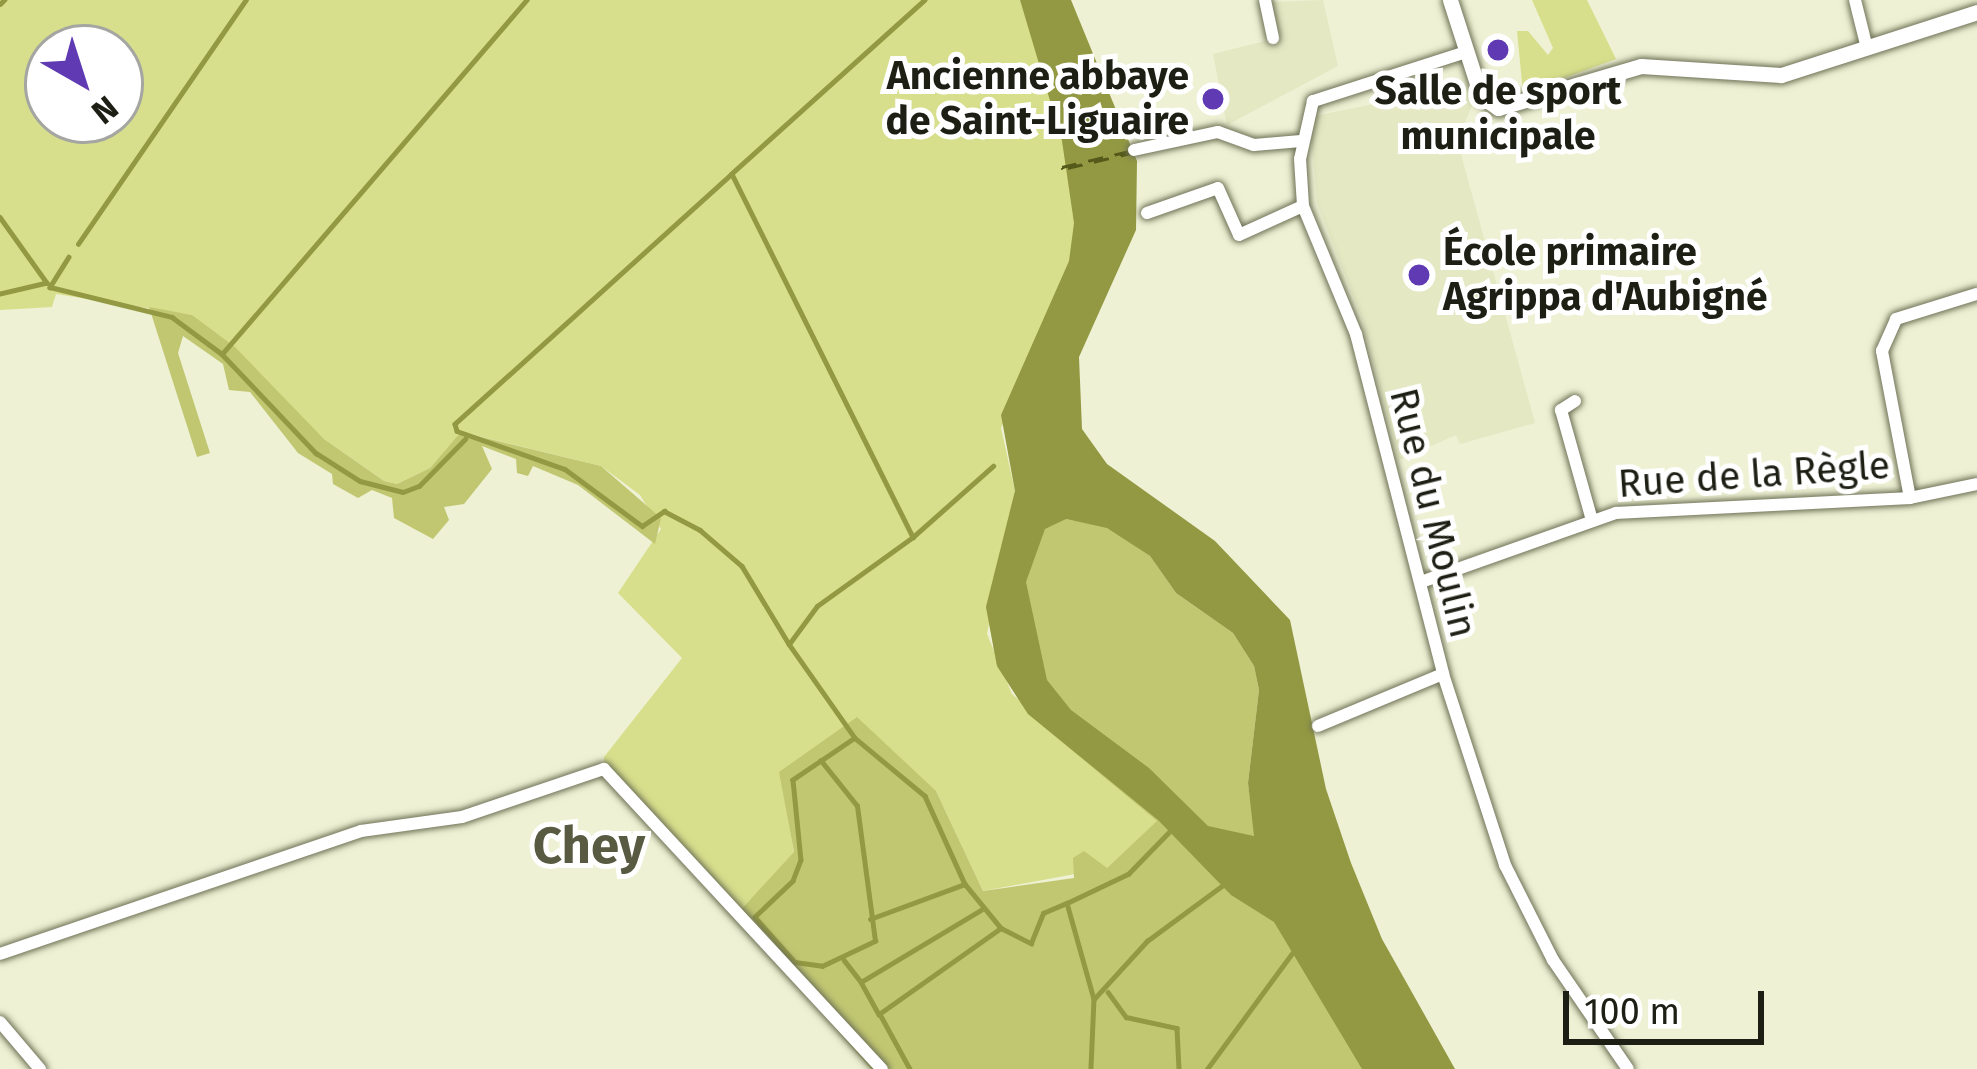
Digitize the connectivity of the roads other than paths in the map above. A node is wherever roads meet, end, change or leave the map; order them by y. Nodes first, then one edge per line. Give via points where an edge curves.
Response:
1 (1264, 0) edge
2 (1450, 0) edge
3 (1855, 0) edge
4 (1972, 8) edge
5 (1273, 38) dead end
6 (1867, 44) junction
7 (1466, 52) junction
8 (1301, 140) junction
9 (1134, 150) dead end
10 (1303, 206) junction
11 (1147, 213) dead end
12 (1977, 294) edge
13 (1575, 401) dead end
14 (1977, 484) edge
15 (1910, 498) junction
16 (1592, 517) junction
17 (1421, 582) junction
18 (1443, 674) junction
19 (1318, 726) dead end
20 (0, 954) edge
21 (0, 1022) edge
22 (40, 1069) edge
23 (882, 1069) edge
24 (1628, 1069) edge

1 - 5 street
2 - 7 street
3 - 6 street
4 - 6 street
6 - 7 street via 1766,77 1655,65 1612,70 1498,108 1481,97
7 - 8 street via 1332,89 1313,101
8 - 9 street via 1253,145 1218,132
8 - 10 street, Rue du Moulin
10 - 11 street via 1239,235 1218,188
10 - 17 street, Rue du Moulin via 1356,334
12 - 15 street, Rue de la Règle via 1897,319 1882,351
13 - 16 street via 1561,410
14 - 15 street
15 - 16 street, Rue de la Règle
16 - 17 street, Rue de la Règle
17 - 18 street, Rue du Moulin
18 - 19 street
18 - 24 street, Rue du Moulin via 1517,895
20 - 23 street via 362,831 462,817 604,769
21 - 22 street

